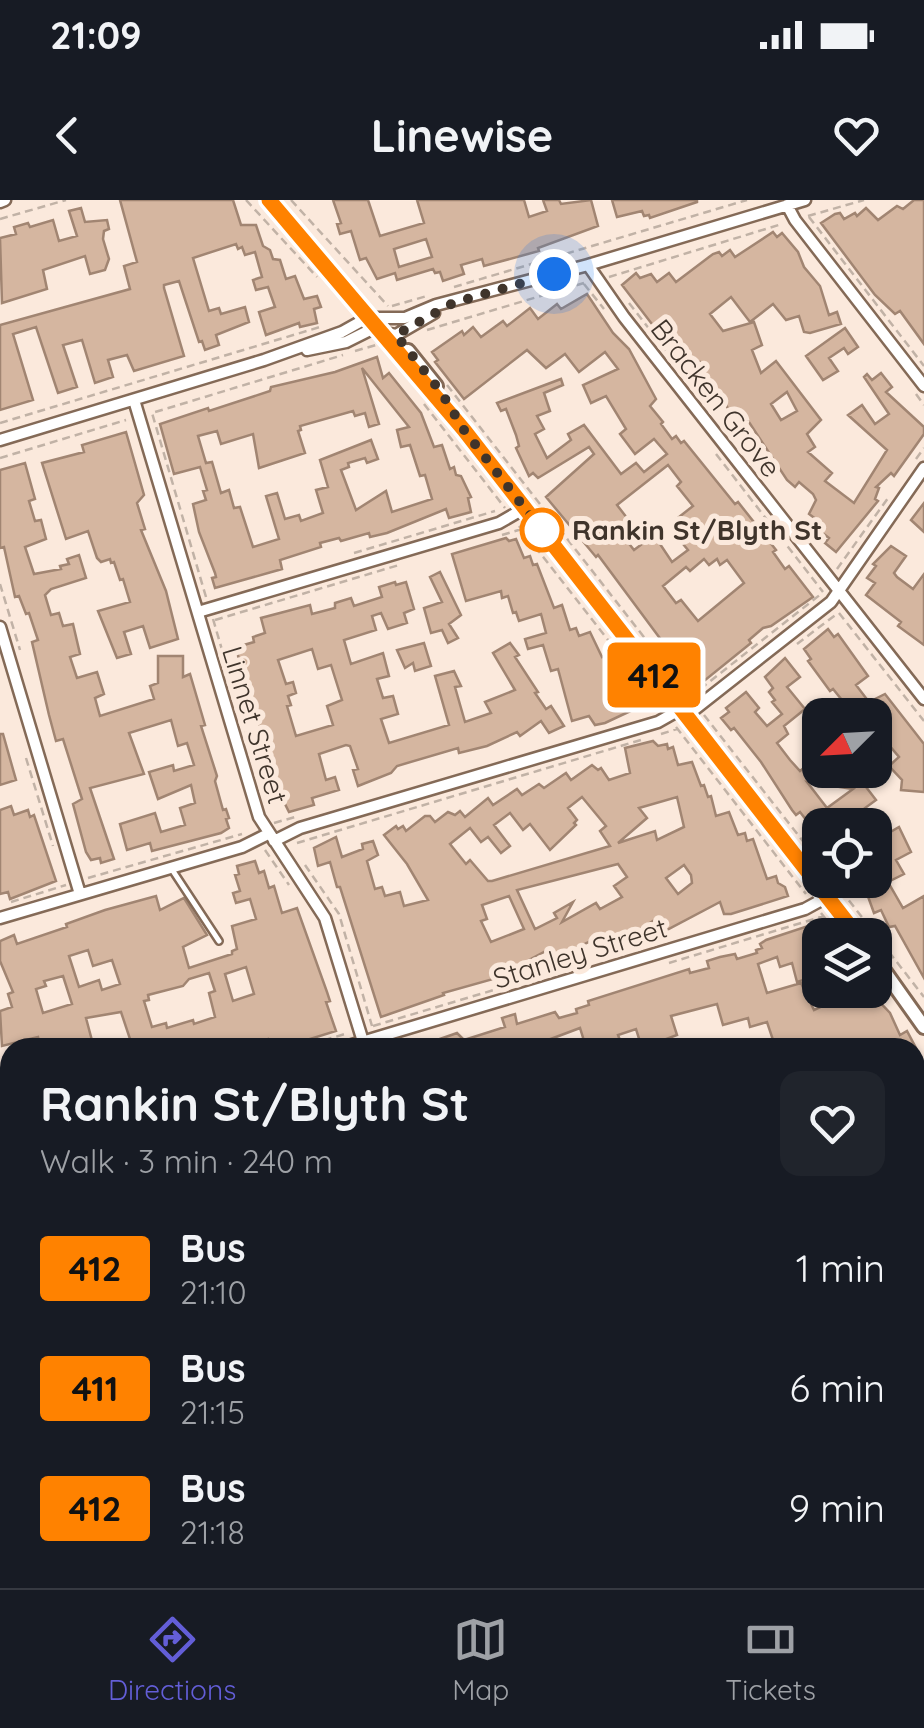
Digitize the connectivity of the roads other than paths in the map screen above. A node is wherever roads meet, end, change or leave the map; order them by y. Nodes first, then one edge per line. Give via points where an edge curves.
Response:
1 (269, 200) edge
2 (805, 200) edge
3 (787, 205) junction
4 (588, 265) junction
5 (453, 303) junction
6 (384, 328) junction
7 (924, 386) edge
8 (134, 400) junction
9 (0, 440) edge
10 (924, 468) edge
11 (525, 508) junction
12 (838, 590) junction
13 (204, 610) junction
14 (0, 627) edge
15 (924, 699) edge
16 (678, 714) junction
17 (275, 833) junction
18 (171, 868) junction
19 (78, 889) junction
20 (821, 901) junction
21 (0, 918) edge
22 (839, 918) edge
23 (218, 940) dead end
24 (892, 980) edge
25 (894, 983) junction
26 (924, 1016) edge
27 (924, 1027) edge
28 (367, 1038) edge
29 (381, 1038) edge

1 - 6 street
2 - 3 street
3 - 4 street
3 - 7 street
4 - 5 street
4 - 12 street, Bracken Grove
5 - 6 street
5 - 6 street
6 - 8 street via 342,332
6 - 11 street
8 - 9 street
8 - 13 street, Linnet Street
10 - 12 street
11 - 13 street
11 - 16 street
12 - 15 street, Bracken Grove
12 - 16 street
13 - 17 street, Linnet Street via 259,817
14 - 19 street
16 - 17 street
16 - 20 street
17 - 18 street
17 - 28 street, Linnet Street via 325,918
18 - 19 street
18 - 23 lane
19 - 21 street
20 - 22 street
20 - 29 street, Stanley Street
24 - 25 street
25 - 26 street
25 - 27 street

